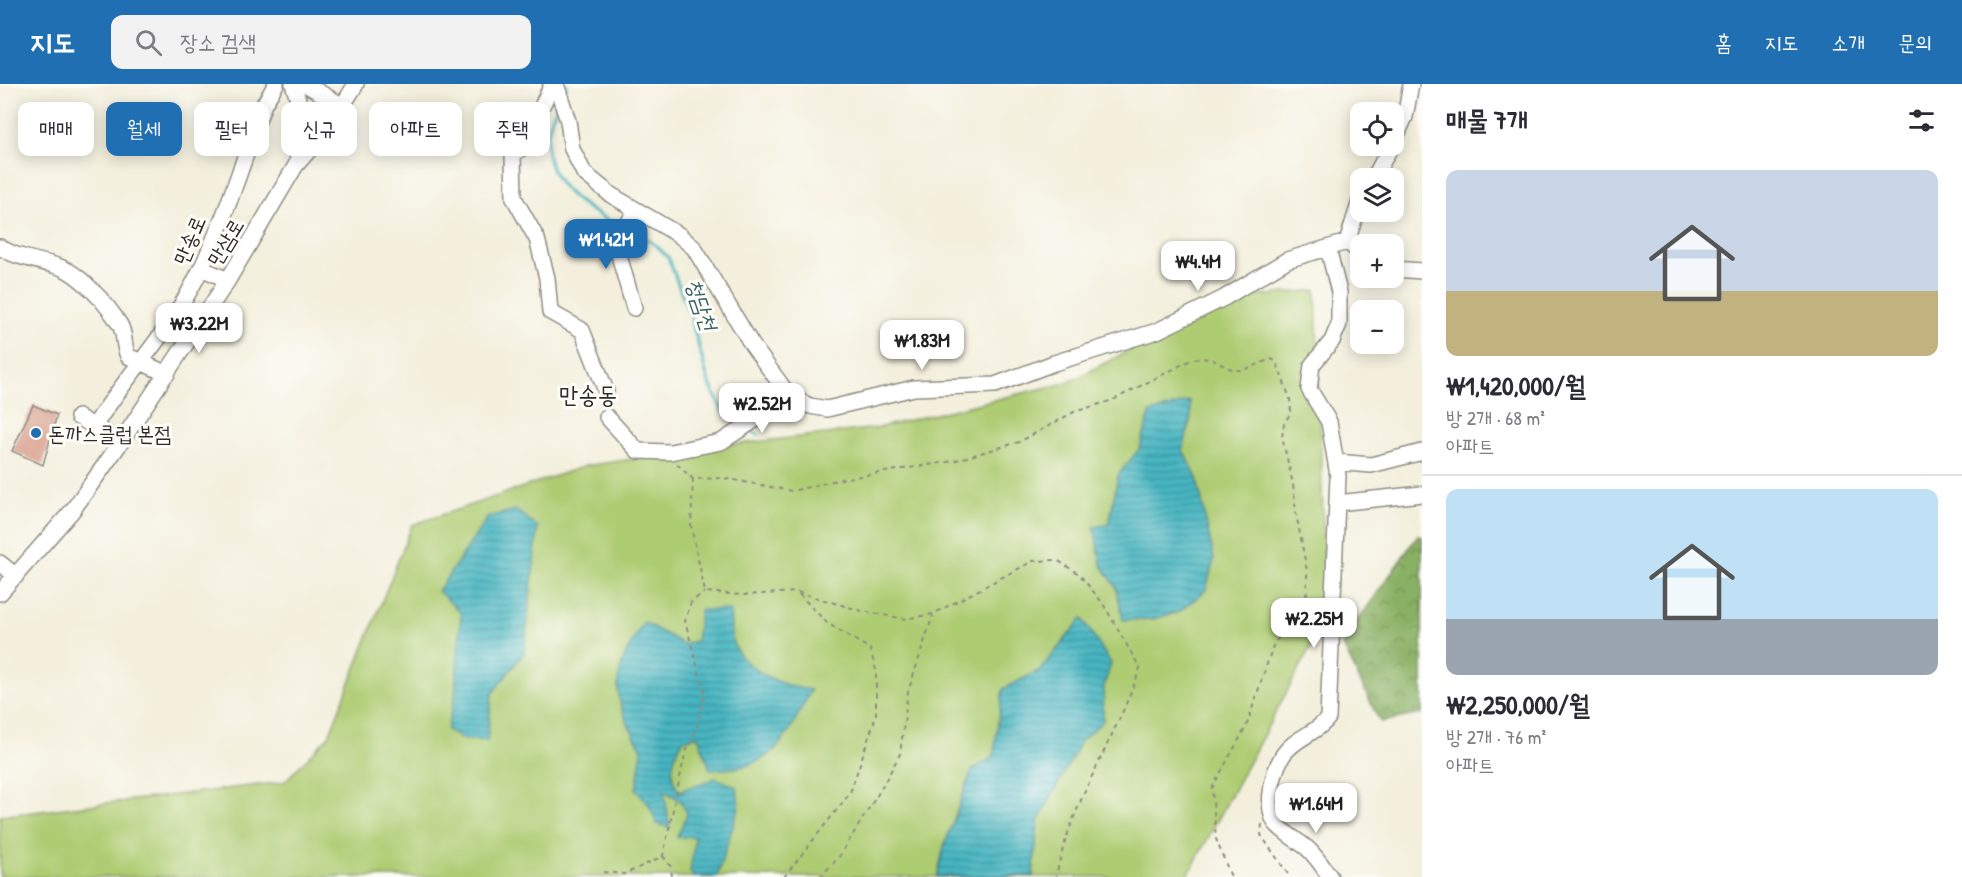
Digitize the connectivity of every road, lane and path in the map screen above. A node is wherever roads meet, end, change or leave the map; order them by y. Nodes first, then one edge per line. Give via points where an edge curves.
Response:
1 (276, 84) edge
2 (293, 84) edge
3 (305, 84) edge
4 (356, 84) edge
5 (1412, 84) edge
6 (556, 86) edge
7 (336, 102) edge
8 (345, 102) edge
9 (1404, 119) edge
10 (304, 156) edge
11 (296, 165) junction
12 (1353, 222) edge
13 (628, 223) junction
14 (1347, 242) junction
15 (1350, 244) edge
16 (0, 247) edge
17 (1329, 248) junction
18 (201, 268) junction
19 (1404, 270) edge
20 (1422, 271) edge
21 (228, 280) junction
22 (634, 308) dead end
23 (140, 360) junction
24 (167, 374) junction
25 (606, 391) dead end
26 (790, 397) junction
27 (78, 417) dead end
28 (607, 417) dead end
29 (93, 428) junction
30 (121, 442) junction
31 (670, 452) junction
32 (1422, 453) edge
33 (1336, 462) junction
34 (693, 479) junction
35 (1422, 494) edge
36 (1337, 503) junction
37 (0, 563) edge
38 (16, 576) junction
39 (705, 592) junction
40 (797, 592) junction
41 (0, 593) edge
42 (933, 614) junction
43 (1270, 812) junction
44 (663, 856) junction
45 (603, 872) dead end
46 (672, 877) edge
47 (784, 877) edge
48 (820, 877) edge
49 (1056, 877) edge
50 (1231, 877) edge
51 (1290, 877) edge
52 (1329, 877) edge

1 - 18 street, 만송로 via 264,104
2 - 11 street via 304,118
3 - 7 street
4 - 8 street, 만삼로
5 - 9 street
6 - 13 street via 572,149 584,173
6 - 25 street via 524,146 513,155 514,198 537,239 547,278 550,312 582,330
10 - 11 street, 만삼로
11 - 21 street, 만삼로
12 - 14 street
13 - 22 street via 619,242
13 - 26 street via 680,235 694,248
14 - 15 street
14 - 17 street
16 - 23 street via 81,278 121,326 128,356
17 - 26 street via 1287,260 1224,298 1157,331 995,385 915,388 827,408
17 - 33 street via 1339,292 1339,324 1332,341 1312,365 1310,389 1329,422
18 - 21 street
18 - 23 street, 만송로 via 174,316
19 - 20 street
21 - 24 street, 만삼로
23 - 24 street
23 - 29 street, 만송로
24 - 30 street, 만삼로
26 - 31 street via 721,442
27 - 29 street
28 - 31 street via 638,451
29 - 30 street
30 - 38 street, 만삼로 via 72,511
31 - 34 path via 673,461
32 - 33 street via 1371,465
33 - 36 street
34 - 39 path via 691,526
34 - 50 path via 724,478 792,491 953,461 1019,442 1074,412 1113,400 1191,360 1205,357 1241,370 1272,359 1290,399 1291,412 1282,437 1307,571 1307,593 1273,646 1246,727 1212,788 1216,839
35 - 36 street
36 - 43 street via 1328,718 1283,755 1272,785
37 - 38 street
38 - 41 street, 만삼로
39 - 40 path
39 - 44 path via 691,602 686,621 705,694 697,728 685,754
40 - 42 path via 905,619
40 - 47 path via 827,623 870,649 876,670 876,716 850,793
42 - 48 path via 908,692 900,754 838,857
42 - 49 path via 1033,561 1058,560 1079,574 1102,602 1140,668 1126,707 1081,800
43 - 51 path via 1260,826 1261,835
43 - 52 street via 1276,823 1309,850
44 - 45 path via 625,874
44 - 46 path via 671,867

